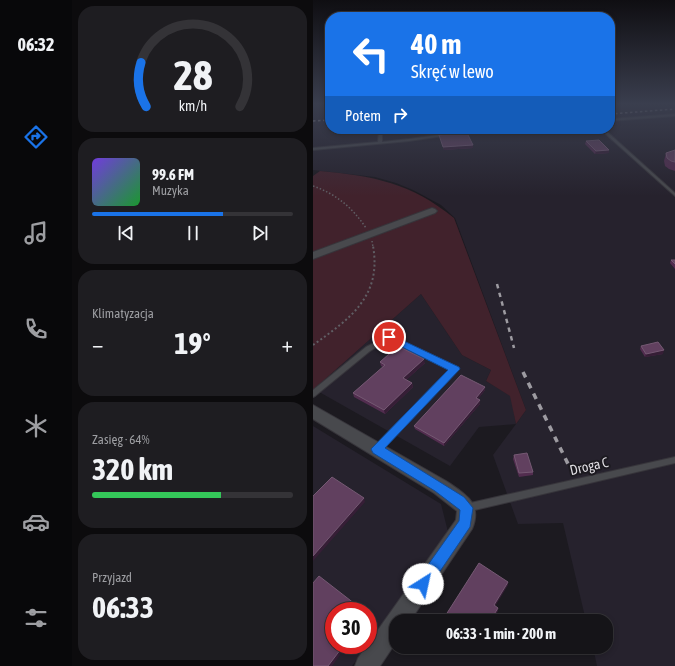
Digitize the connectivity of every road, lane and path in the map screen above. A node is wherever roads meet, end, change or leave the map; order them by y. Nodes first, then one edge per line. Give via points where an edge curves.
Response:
1 (380, 134) edge
2 (450, 134) edge
3 (608, 134) edge
4 (435, 136) joint
5 (380, 143) junction
6 (313, 150) edge
7 (313, 186) edge
8 (675, 195) edge
9 (432, 211) dead end
10 (370, 234) junction
11 (313, 256) edge
12 (313, 345) edge
13 (313, 394) edge
14 (313, 411) edge
15 (377, 449) junction
16 (675, 460) edge
17 (467, 508) junction
18 (402, 614) edge
19 (389, 633) edge
20 (366, 666) edge

1 - 5 lane
2 - 4 lane
3 - 8 lane
4 - 5 lane
5 - 6 lane
7 - 10 path via 338,197 351,207
9 - 10 street
10 - 11 street
10 - 12 path via 376,267 368,295 357,310
13 - 15 lane via 368,349 389,337 455,369
14 - 15 street
15 - 17 street via 440,487
16 - 17 lane, Droga C
17 - 18 street via 465,523
19 - 20 street

